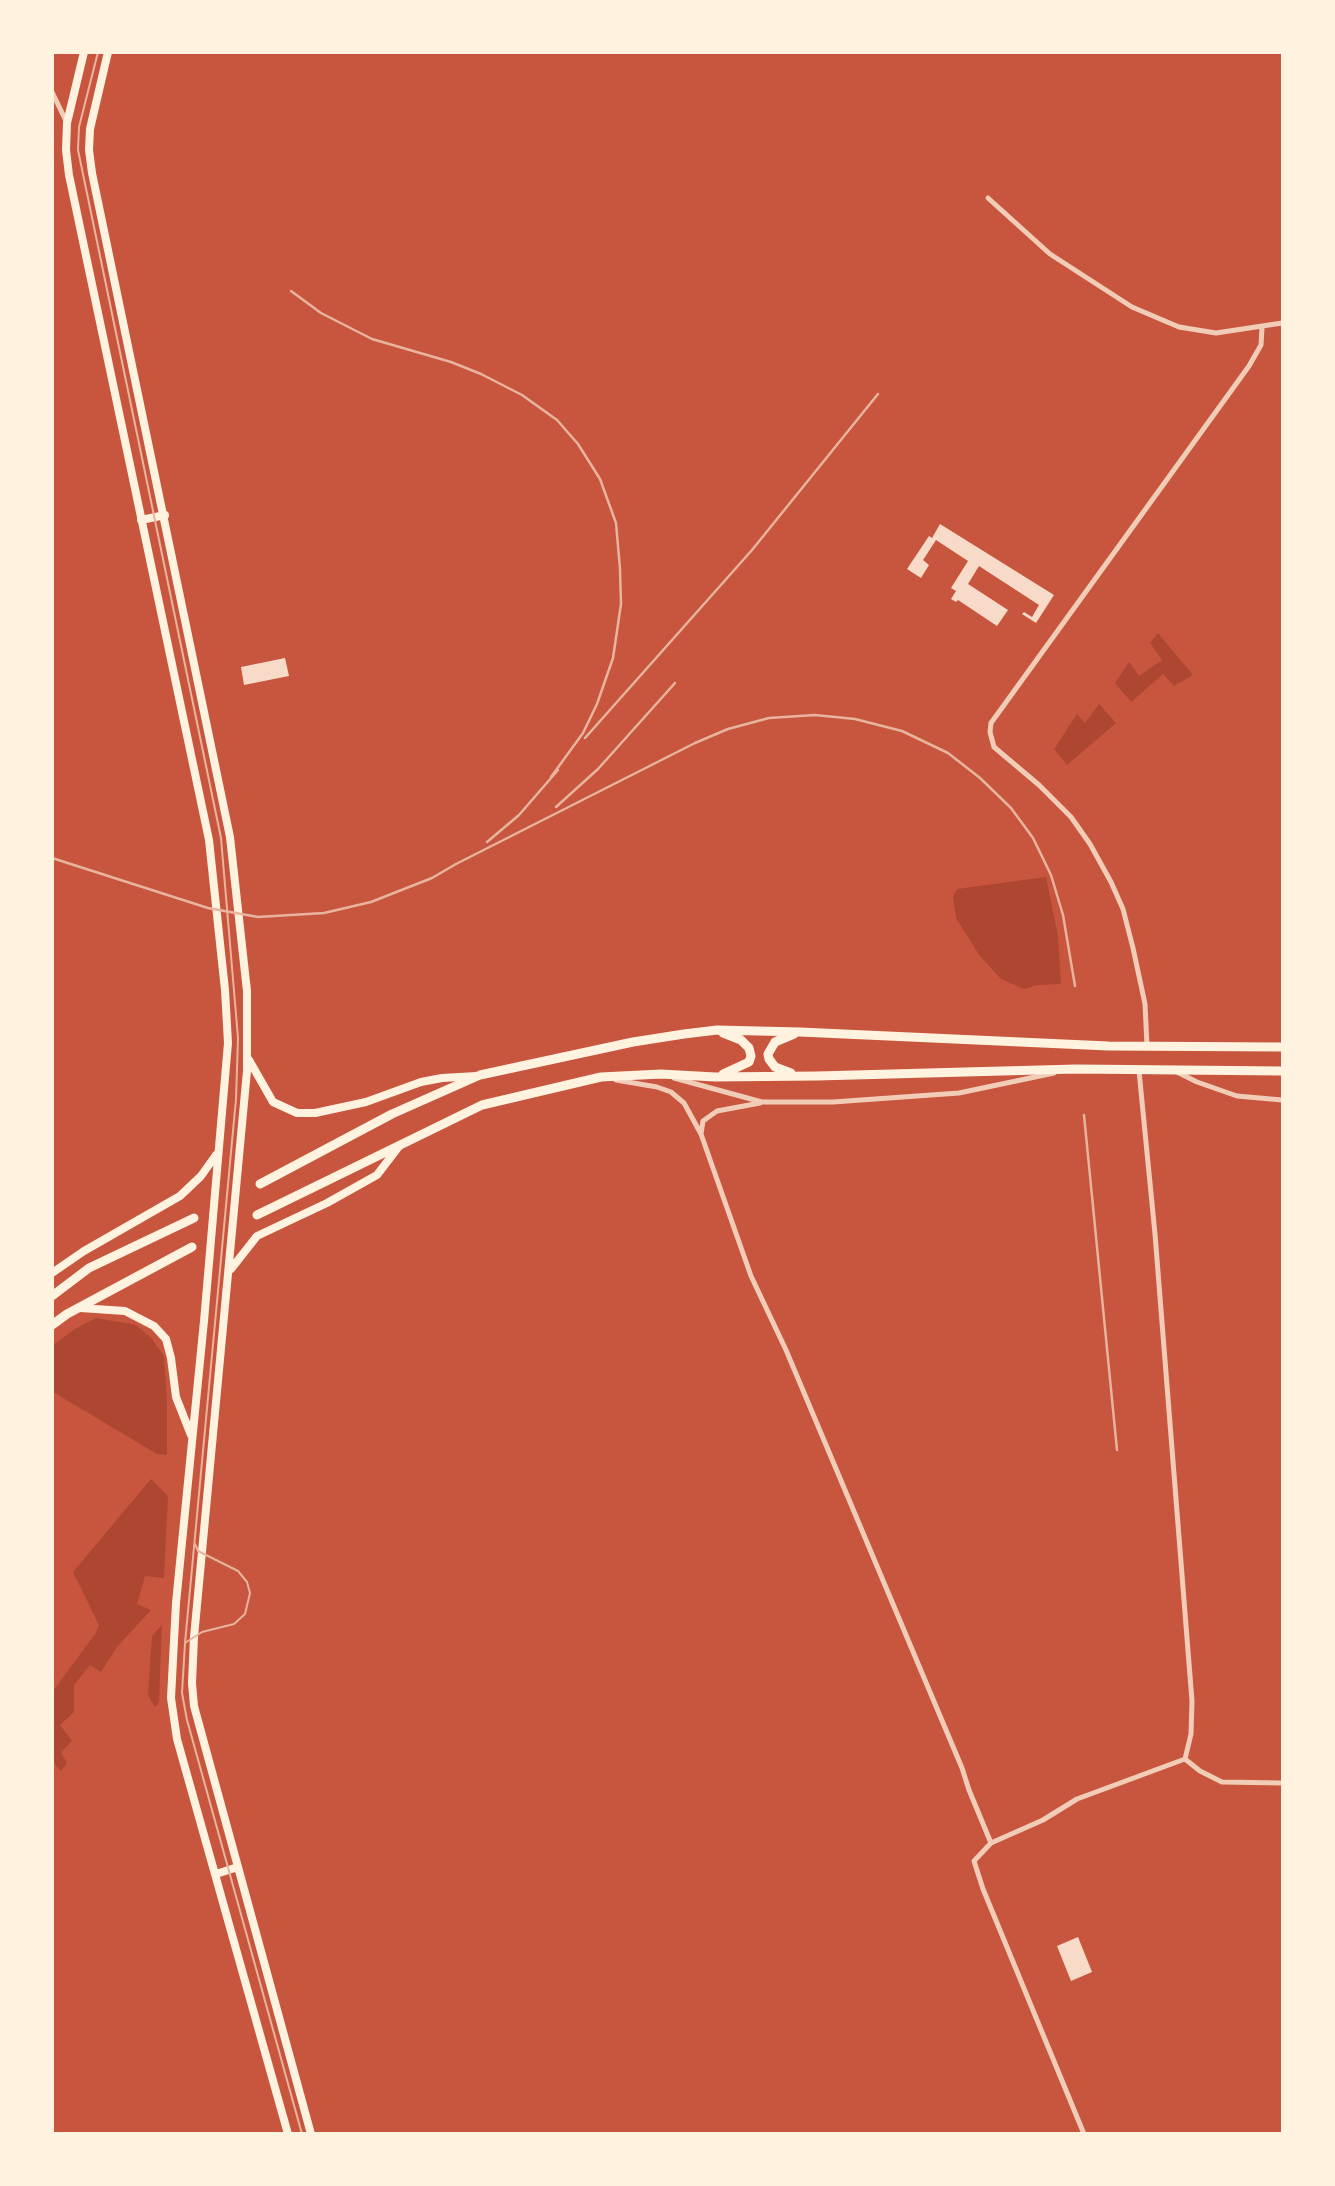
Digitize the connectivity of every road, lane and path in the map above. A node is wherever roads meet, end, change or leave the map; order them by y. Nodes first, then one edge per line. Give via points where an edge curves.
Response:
1 (84, 52) edge
2 (108, 52) edge
3 (52, 92) edge
4 (67, 122) junction
5 (988, 198) dead end
6 (1283, 323) edge
7 (1262, 327) junction
8 (164, 515) junction
9 (141, 520) junction
10 (717, 1030) junction
11 (800, 1031) junction
12 (1147, 1046) junction
13 (1283, 1047) edge
14 (247, 1057) junction
15 (1076, 1069) junction
16 (1172, 1070) junction
17 (1139, 1071) junction
18 (1283, 1071) edge
19 (661, 1074) junction
20 (480, 1075) junction
21 (817, 1076) junction
22 (601, 1077) junction
23 (715, 1077) junction
24 (1283, 1100) edge
25 (762, 1102) junction
26 (701, 1133) junction
27 (400, 1144) junction
28 (218, 1153) junction
29 (260, 1184) dead end
30 (257, 1215) dead end
31 (194, 1218) dead end
32 (192, 1247) dead end
33 (229, 1271) junction
34 (52, 1273) edge
35 (52, 1296) edge
36 (80, 1308) junction
37 (52, 1325) edge
38 (193, 1438) junction
39 (1185, 1759) junction
40 (1283, 1783) edge
41 (991, 1843) junction
42 (237, 1867) junction
43 (216, 1874) junction
44 (288, 2133) edge
45 (311, 2133) edge
46 (1084, 2133) edge

1 - 4 main road
2 - 8 main road via 89,150
3 - 4 street
4 - 9 main road via 69,175
5 - 7 street via 1050,254 1132,307 1179,327 1216,333
6 - 7 street
7 - 12 street via 1261,345 1249,366 991,723 994,747 1071,817 1111,882 1133,948 1145,1004
8 - 9 main road
8 - 14 main road via 230,837 247,991
9 - 28 main road via 209,840 228,1042
10 - 11 main road
10 - 20 main road via 633,1042
10 - 23 main road via 741,1040 751,1056 737,1069
11 - 12 main road
11 - 21 main road via 775,1042 769,1059 784,1072
12 - 13 main road
14 - 20 main road via 273,1102 298,1113 366,1102 442,1077
14 - 33 main road
15 - 17 main road
15 - 21 main road
15 - 25 street via 959,1093
16 - 17 main road
16 - 18 main road
16 - 24 street via 1237,1096
17 - 39 street via 1192,1701
19 - 22 main road
19 - 23 main road
19 - 25 street
20 - 29 main road via 392,1114
21 - 23 main road
22 - 26 street via 671,1092
22 - 27 main road via 482,1105
25 - 26 street via 717,1111 703,1121
26 - 41 street via 751,1276
27 - 30 main road
27 - 33 main road via 377,1175 251,1240
28 - 34 main road via 180,1196
28 - 38 main road
31 - 35 main road via 89,1268
32 - 36 main road
33 - 42 main road via 192,1683
36 - 37 main road
36 - 38 main road via 125,1311 154,1326 166,1339 176,1397
38 - 43 main road via 171,1698 177,1739
39 - 40 street via 1222,1782
39 - 41 street via 1077,1799
41 - 46 street via 974,1867
42 - 43 main road
42 - 45 main road
43 - 44 main road

